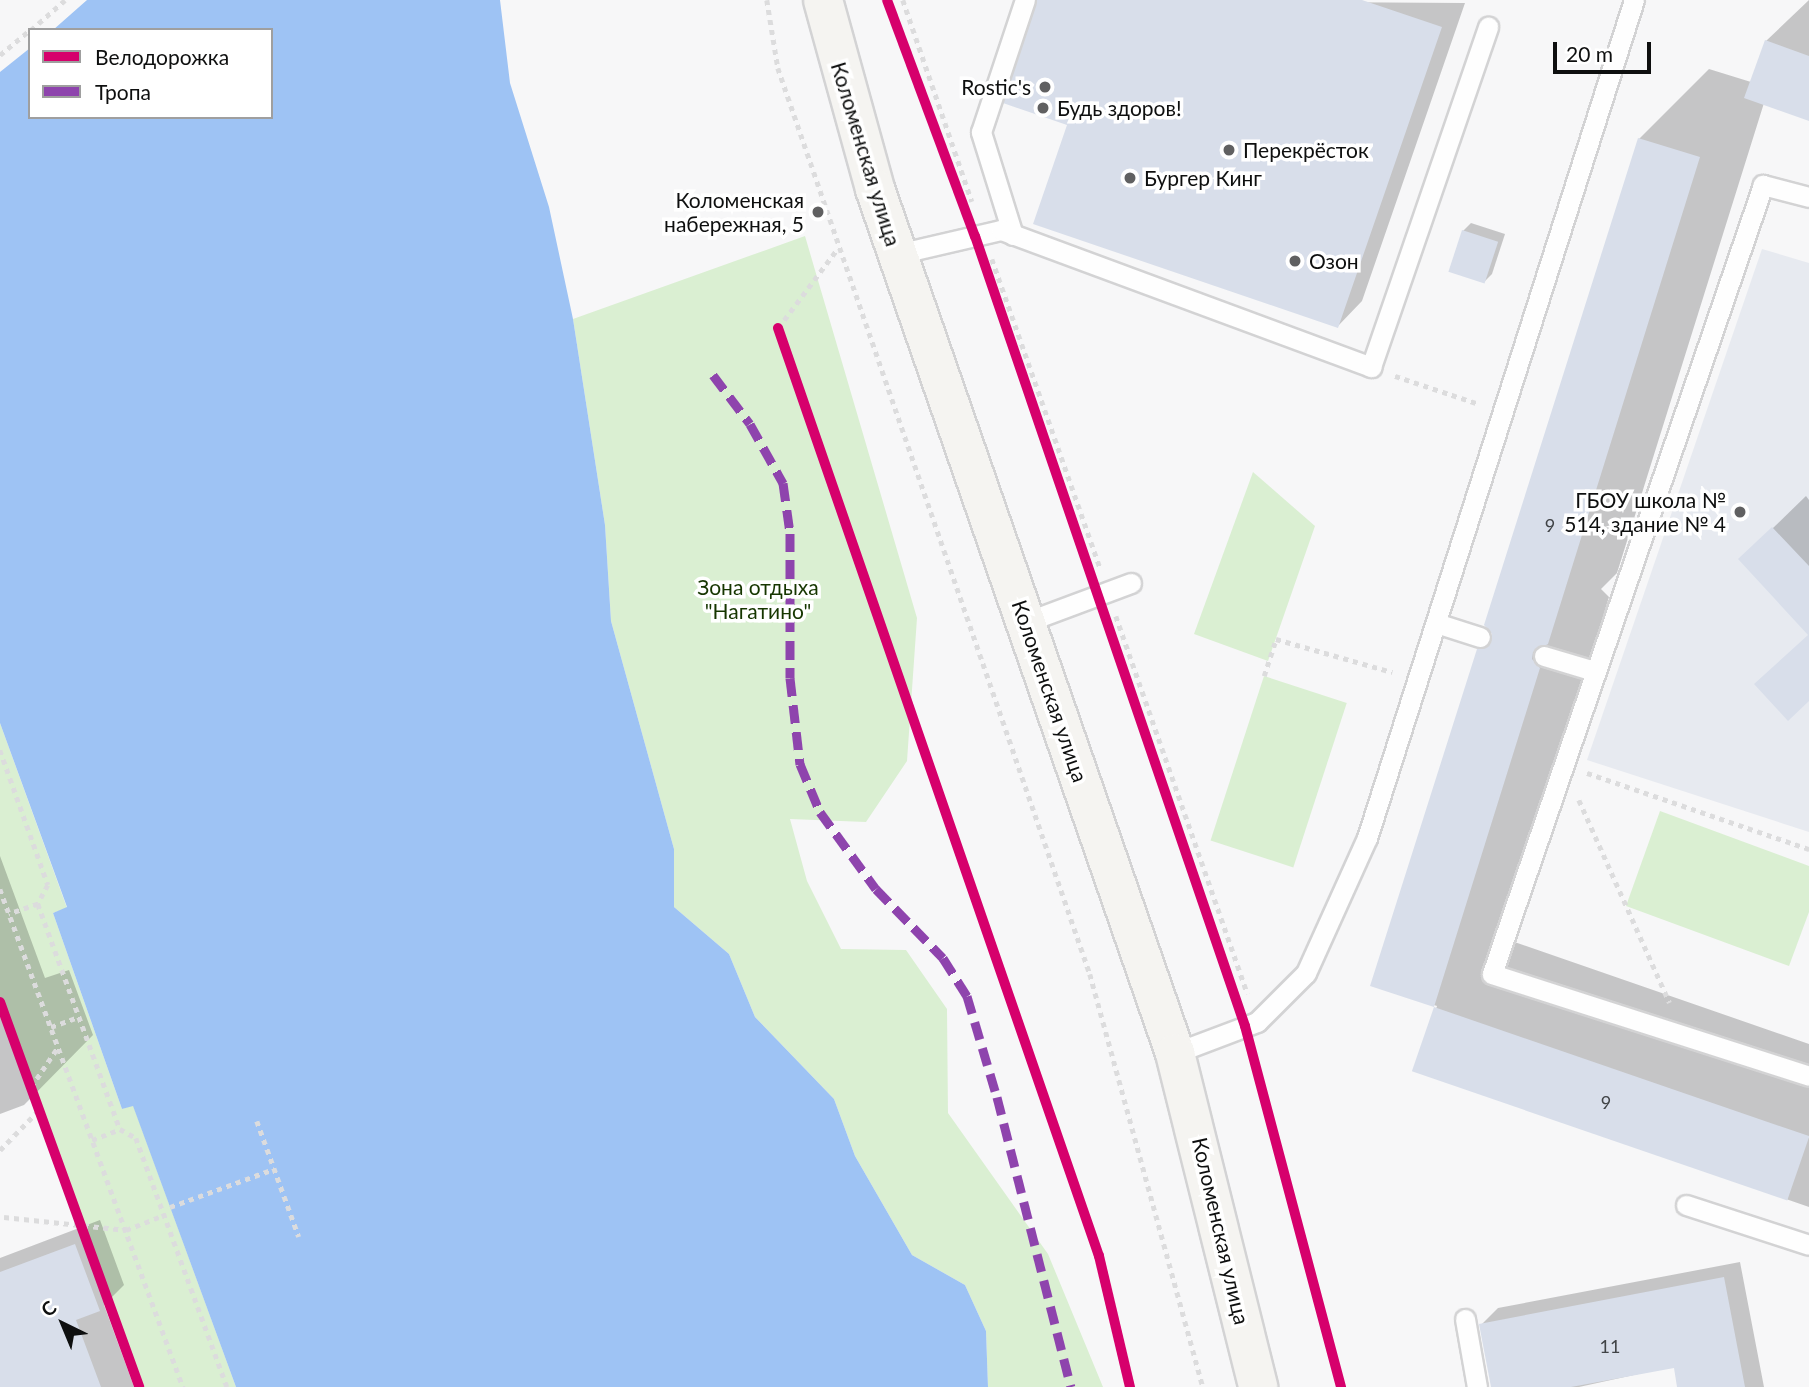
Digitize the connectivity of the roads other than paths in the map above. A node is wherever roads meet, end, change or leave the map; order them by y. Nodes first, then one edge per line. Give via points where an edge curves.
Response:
1 (823, 0) edge
2 (1025, 0) edge
3 (1634, 0) edge
4 (1488, 27) dead end
5 (1809, 198) edge
6 (1013, 235) junction
7 (897, 254) junction
8 (1131, 583) dead end
9 (1026, 622) junction
10 (1436, 623) junction
11 (1480, 638) dead end
12 (1544, 656) dead end
13 (1594, 671) junction
14 (1175, 1053) junction
15 (1809, 1076) edge
16 (1686, 1205) dead end
17 (1809, 1245) edge
18 (1465, 1319) dead end
19 (1258, 1387) edge
20 (1477, 1387) edge

1 - 7 street, Коломенская улица via 834,52
2 - 6 lane via 981,132
3 - 10 lane
4 - 6 lane via 1371,367
5 - 13 lane via 1763,185
6 - 7 lane via 1000,230
7 - 9 street, Коломенская улица
8 - 9 lane
9 - 14 street, Коломенская улица
10 - 11 lane
10 - 14 lane via 1367,838 1306,973 1251,1024
12 - 13 lane
13 - 15 lane via 1492,974
14 - 19 street, Коломенская улица
16 - 17 lane
18 - 20 lane

